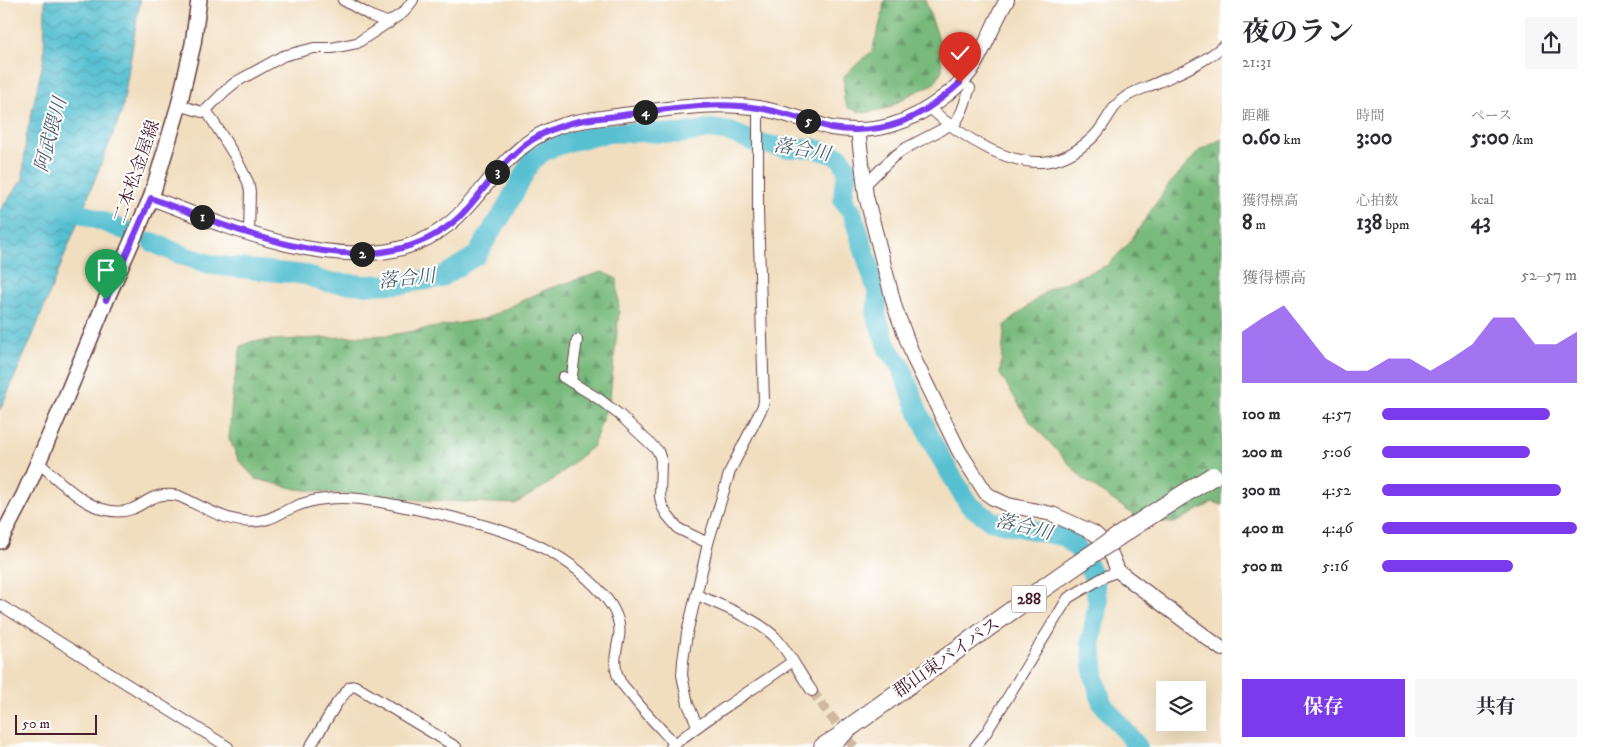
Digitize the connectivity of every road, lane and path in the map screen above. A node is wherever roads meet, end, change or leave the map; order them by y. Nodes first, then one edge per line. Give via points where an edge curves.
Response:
1 (199, 0) edge
2 (343, 0) edge
3 (413, 0) edge
4 (1007, 0) edge
5 (389, 23) junction
6 (1222, 47) edge
7 (970, 88) dead end
8 (179, 105) junction
9 (758, 108) junction
10 (930, 108) junction
11 (206, 110) junction
12 (949, 126) junction
13 (858, 130) junction
14 (865, 185) junction
15 (151, 198) junction
16 (249, 234) junction
17 (577, 340) dead end
18 (38, 462) junction
19 (1217, 473) edge
20 (0, 541) edge
21 (708, 543) junction
22 (1118, 571) junction
23 (697, 595) junction
24 (0, 605) edge
25 (1221, 645) edge
26 (793, 661) junction
27 (812, 691) tunnel mouth
28 (697, 725) junction
29 (839, 737) edge
30 (673, 746) edge
31 (226, 747) edge
32 (310, 747) edge
33 (456, 747) edge
34 (823, 747) edge
35 (975, 747) edge

1 - 8 main road, 二本松金屋線
2 - 5 street
3 - 5 street
4 - 10 street via 970,72
5 - 11 street via 357,43 314,48 283,56 236,82
6 - 12 street via 1197,65 1129,94 1116,104 1086,144 1054,160 1034,163 1015,160
7 - 12 street via 959,118
8 - 11 street via 196,111
8 - 15 main road, 二本松金屋線
9 - 13 street via 831,128
9 - 16 street via 682,107 585,120 556,128 521,147 452,223 420,242 402,248 345,254
9 - 21 street via 764,401 730,471
10 - 12 street
10 - 13 street via 896,124
11 - 16 street via 248,182
12 - 14 street via 893,157
13 - 14 street
14 - 22 street via 895,308 912,352 959,451 986,493 1008,504 1052,514 1094,533 1104,542
15 - 16 street
15 - 18 main road, 二本松金屋線
17 - 21 street via 567,379 621,416 658,451 662,506 679,530
18 - 20 main road, 二本松金屋線
18 - 30 street via 80,498 96,507 117,512 162,494 179,496 233,520 252,522 325,498 355,498 470,521 545,549 576,568 618,616 615,666 620,681
19 - 29 highway, 郡山東バイパス / 288, bridge via 1123,533
21 - 23 street
22 - 25 street
22 - 35 street via 1068,598
23 - 26 street via 751,620 774,636
23 - 28 street via 682,660 688,704
24 - 31 street
26 - 27 street
26 - 28 street
28 - 30 street
29 - 34 highway, 郡山東バイパス / 288
32 - 33 street via 337,703 350,687 356,686

